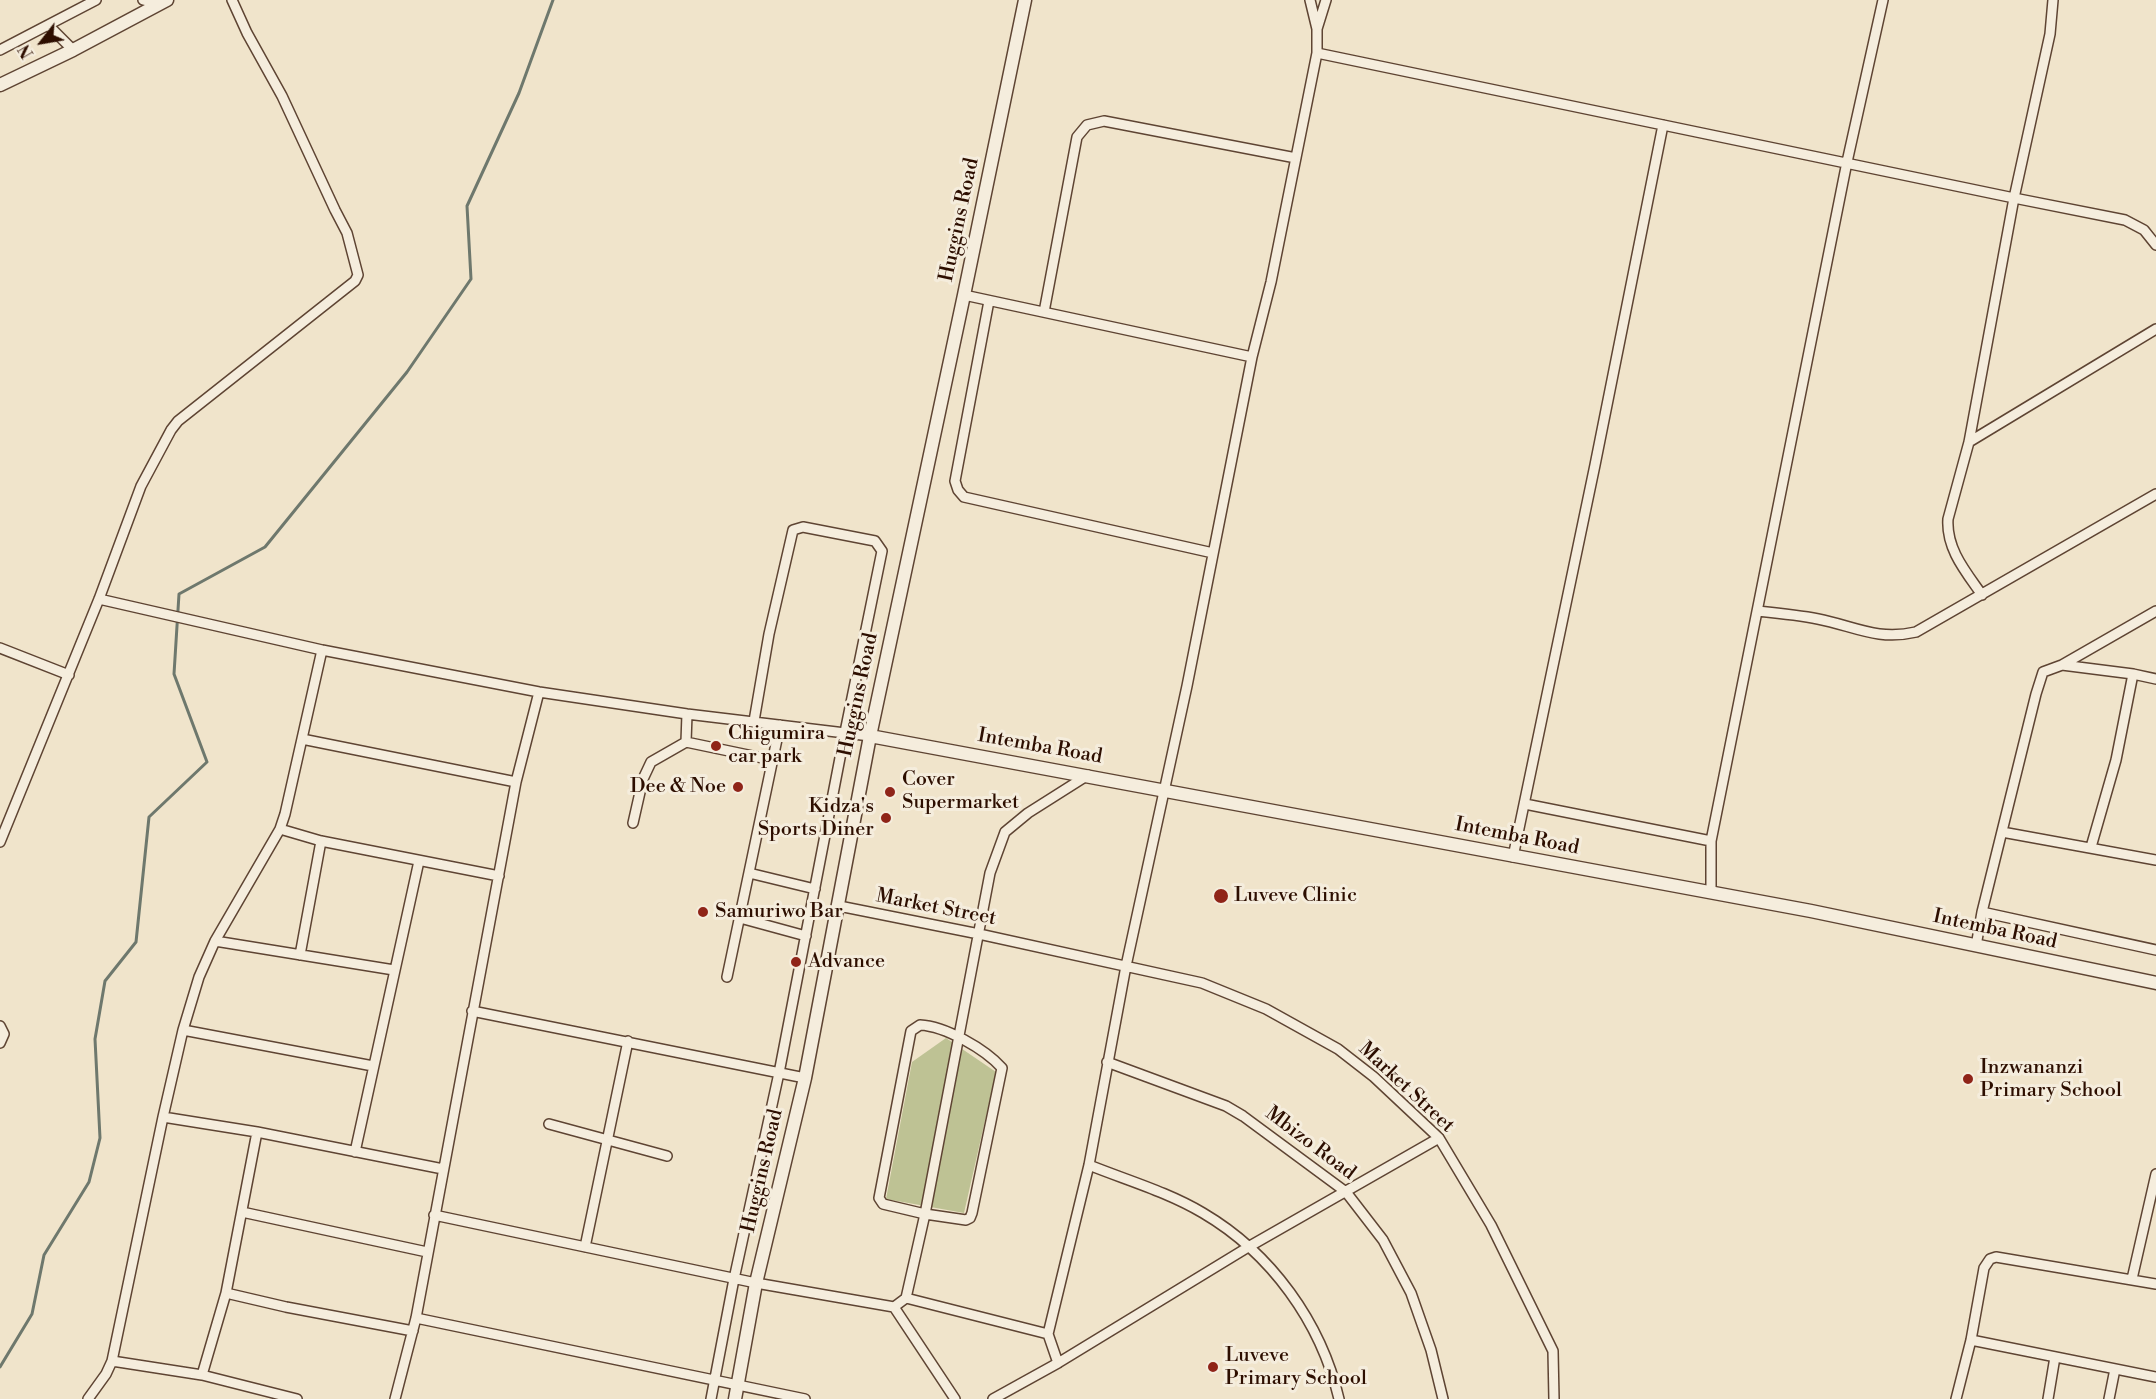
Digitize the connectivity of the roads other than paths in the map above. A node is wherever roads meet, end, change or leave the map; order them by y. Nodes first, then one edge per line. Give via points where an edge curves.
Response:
1 (96, 0) edge
2 (143, 0) edge
3 (232, 0) edge
4 (1025, 0) edge
5 (1310, 0) edge
6 (1326, 0) edge
7 (1883, 0) edge
8 (2053, 0) edge
9 (163, 2) edge
10 (49, 26) junction
11 (1317, 29) junction
12 (0, 50) edge
13 (73, 50) junction
14 (1317, 53) junction
15 (0, 86) edge
16 (1663, 125) junction
17 (1296, 158) junction
18 (1847, 162) junction
19 (2014, 198) junction
20 (2156, 245) edge
21 (964, 295) junction
22 (989, 301) junction
23 (1044, 312) junction
24 (2156, 329) edge
25 (1252, 357) junction
26 (1969, 442) junction
27 (2156, 494) edge
28 (1213, 553) junction
29 (1982, 595) junction
30 (99, 599) junction
31 (1757, 611) junction
32 (2156, 611) edge
33 (0, 648) edge
34 (322, 650) junction
35 (2062, 665) junction
36 (2133, 674) junction
37 (69, 675) junction
38 (2156, 679) edge
39 (539, 692) junction
40 (687, 714) junction
41 (754, 721) junction
42 (780, 725) junction
43 (845, 732) junction
44 (870, 736) junction
45 (302, 739) junction
46 (686, 742) junction
47 (772, 760) junction
48 (1088, 775) junction
49 (516, 782) junction
50 (1165, 789) junction
51 (1525, 804) junction
52 (633, 823) dead end
53 (280, 829) junction
54 (2002, 832) junction
55 (321, 841) junction
56 (1711, 841) junction
57 (0, 843) edge
58 (2091, 847) junction
59 (1513, 857) junction
60 (2156, 860) edge
61 (419, 861) junction
62 (749, 873) junction
63 (499, 876) junction
64 (815, 889) junction
65 (1711, 892) junction
66 (839, 906) junction
67 (1982, 912) junction
68 (740, 918) junction
69 (979, 934) junction
70 (806, 936) junction
71 (215, 941) junction
72 (1976, 946) junction
73 (2156, 950) edge
74 (300, 955) junction
75 (1126, 966) junction
76 (394, 970) junction
77 (727, 977) dead end
78 (2156, 983) edge
79 (472, 1011) junction
80 (0, 1026) edge
81 (183, 1030) junction
82 (958, 1037) junction
83 (628, 1041) junction
84 (0, 1043) edge
85 (1107, 1062) junction
86 (373, 1066) junction
87 (779, 1073) junction
88 (805, 1078) junction
89 (163, 1117) junction
90 (549, 1124) dead end
91 (257, 1132) junction
92 (1439, 1138) junction
93 (608, 1141) junction
94 (355, 1152) junction
95 (667, 1156) dead end
96 (1089, 1165) junction
97 (443, 1169) junction
98 (2156, 1174) edge
99 (1346, 1192) junction
100 (242, 1212) junction
101 (925, 1214) junction
102 (434, 1215) junction
103 (1250, 1245) junction
104 (585, 1247) junction
105 (428, 1252) junction
106 (734, 1278) junction
107 (2132, 1279) junction
108 (756, 1283) junction
109 (2156, 1284) edge
110 (226, 1293) junction
111 (906, 1298) junction
112 (894, 1307) junction
113 (416, 1318) junction
114 (413, 1331) junction
115 (1048, 1335) junction
116 (1971, 1340) junction
117 (2055, 1357) junction
118 (112, 1361) junction
119 (1058, 1363) junction
120 (2115, 1369) junction
121 (202, 1375) junction
122 (2156, 1377) edge
123 (715, 1380) junction
124 (738, 1384) junction
125 (88, 1399) edge
126 (297, 1399) edge
127 (395, 1399) edge
128 (711, 1399) edge
129 (735, 1399) edge
130 (805, 1399) edge
131 (956, 1399) edge
132 (993, 1399) edge
133 (1339, 1399) edge
134 (1443, 1399) edge
135 (1554, 1399) edge
136 (1956, 1399) edge
137 (2048, 1399) edge
138 (2109, 1399) edge

1 - 10 street
2 - 9 street
3 - 30 street via 347,233 358,275 171,430 141,486
4 - 21 street, Huggins Road
5 - 11 street
6 - 11 street
7 - 18 street
8 - 19 street via 2050,34
9 - 13 street
10 - 12 street
10 - 13 street
11 - 14 street
13 - 15 street
14 - 16 street
14 - 17 street
16 - 18 street
16 - 51 street
17 - 23 street via 1104,121 1088,125 1077,137
17 - 25 street
18 - 19 street
18 - 31 street
19 - 20 street via 2125,220 2144,230
19 - 26 street
21 - 22 street
21 - 44 street, Huggins Road
22 - 23 street
22 - 28 street via 955,481 964,497
23 - 25 street
24 - 26 street
25 - 28 street
26 - 29 street via 1947,531 1959,561
27 - 29 street
28 - 50 street
29 - 31 street via 1916,633 1890,636 1819,619
30 - 34 street
30 - 37 street
31 - 56 street
32 - 35 street
33 - 37 street
34 - 39 street
34 - 45 street
35 - 36 street
35 - 54 street via 2043,672
36 - 38 street
36 - 58 street via 2116,760
37 - 57 street
39 - 40 street
39 - 49 street
40 - 41 street
40 - 46 street
41 - 42 street
41 - 43 street via 793,531 803,527 875,541 882,548
42 - 43 street
42 - 47 street
43 - 44 street
43 - 64 street
44 - 48 street, Intemba Road
44 - 66 street, Huggins Road
45 - 49 street
45 - 53 street
46 - 47 street
46 - 52 street via 651,762
47 - 62 street
48 - 50 street, Intemba Road
48 - 69 street via 1005,832 990,873
49 - 63 street
50 - 59 street, Intemba Road
50 - 75 street
51 - 56 street
51 - 59 street
53 - 55 street
53 - 71 street
54 - 58 street
54 - 67 street
55 - 61 street
55 - 74 street
56 - 65 street
58 - 60 street
59 - 65 street, Intemba Road
61 - 63 street
61 - 76 street
62 - 64 street
62 - 68 street
63 - 79 street
64 - 70 street
65 - 72 street, Intemba Road
66 - 69 street, Market Street
66 - 88 street, Huggins Road
67 - 72 street
67 - 73 street
68 - 70 street
68 - 77 street
69 - 75 street, Market Street
69 - 82 street
70 - 87 street
71 - 74 street
71 - 81 street
72 - 78 street, Intemba Road
74 - 76 street
75 - 85 street
75 - 92 street, Market Street via 1202,983 1305,1029 1374,1077
76 - 86 street
79 - 83 street
79 - 97 street
80 - 84 street via 4,1034
81 - 86 street
81 - 89 street
82 - 101 street
82 - 101 street via 992,1059 1002,1068 1001,1074 970,1218
82 - 101 street via 925,1025 911,1030 879,1198 883,1204
83 - 87 street
83 - 93 street
85 - 96 street
85 - 99 street, Mbizo Road via 1226,1106
86 - 94 street
87 - 88 street
87 - 106 street
88 - 108 street, Huggins Road
89 - 91 street
89 - 118 street
90 - 93 street
91 - 94 street
91 - 100 street
92 - 99 street
92 - 135 street, Market Street via 1491,1225 1552,1351
93 - 95 street
93 - 104 street
94 - 97 street
96 - 103 street via 1178,1200
96 - 115 street
97 - 102 street
98 - 107 street
99 - 103 street
99 - 134 street, Mbizo Road via 1383,1240 1411,1293
100 - 105 street
100 - 110 street
101 - 111 street
102 - 104 street
102 - 105 street
103 - 119 street
103 - 133 street via 1293,1295 1311,1323 1335,1379
104 - 106 street
105 - 113 street
106 - 108 street
106 - 123 street
107 - 109 street
107 - 116 street via 1990,1259 1984,1268
108 - 112 street
108 - 124 street, Huggins Road
110 - 114 street
110 - 121 street
111 - 112 street
111 - 115 street
112 - 131 street
113 - 114 street
113 - 123 street
114 - 127 street
115 - 119 street
116 - 117 street
116 - 136 street
117 - 120 street
117 - 137 street
118 - 121 street
118 - 125 street
119 - 132 street
120 - 122 street
120 - 138 street
121 - 126 street
123 - 124 street
123 - 128 street
124 - 129 street, Huggins Road
124 - 130 street

